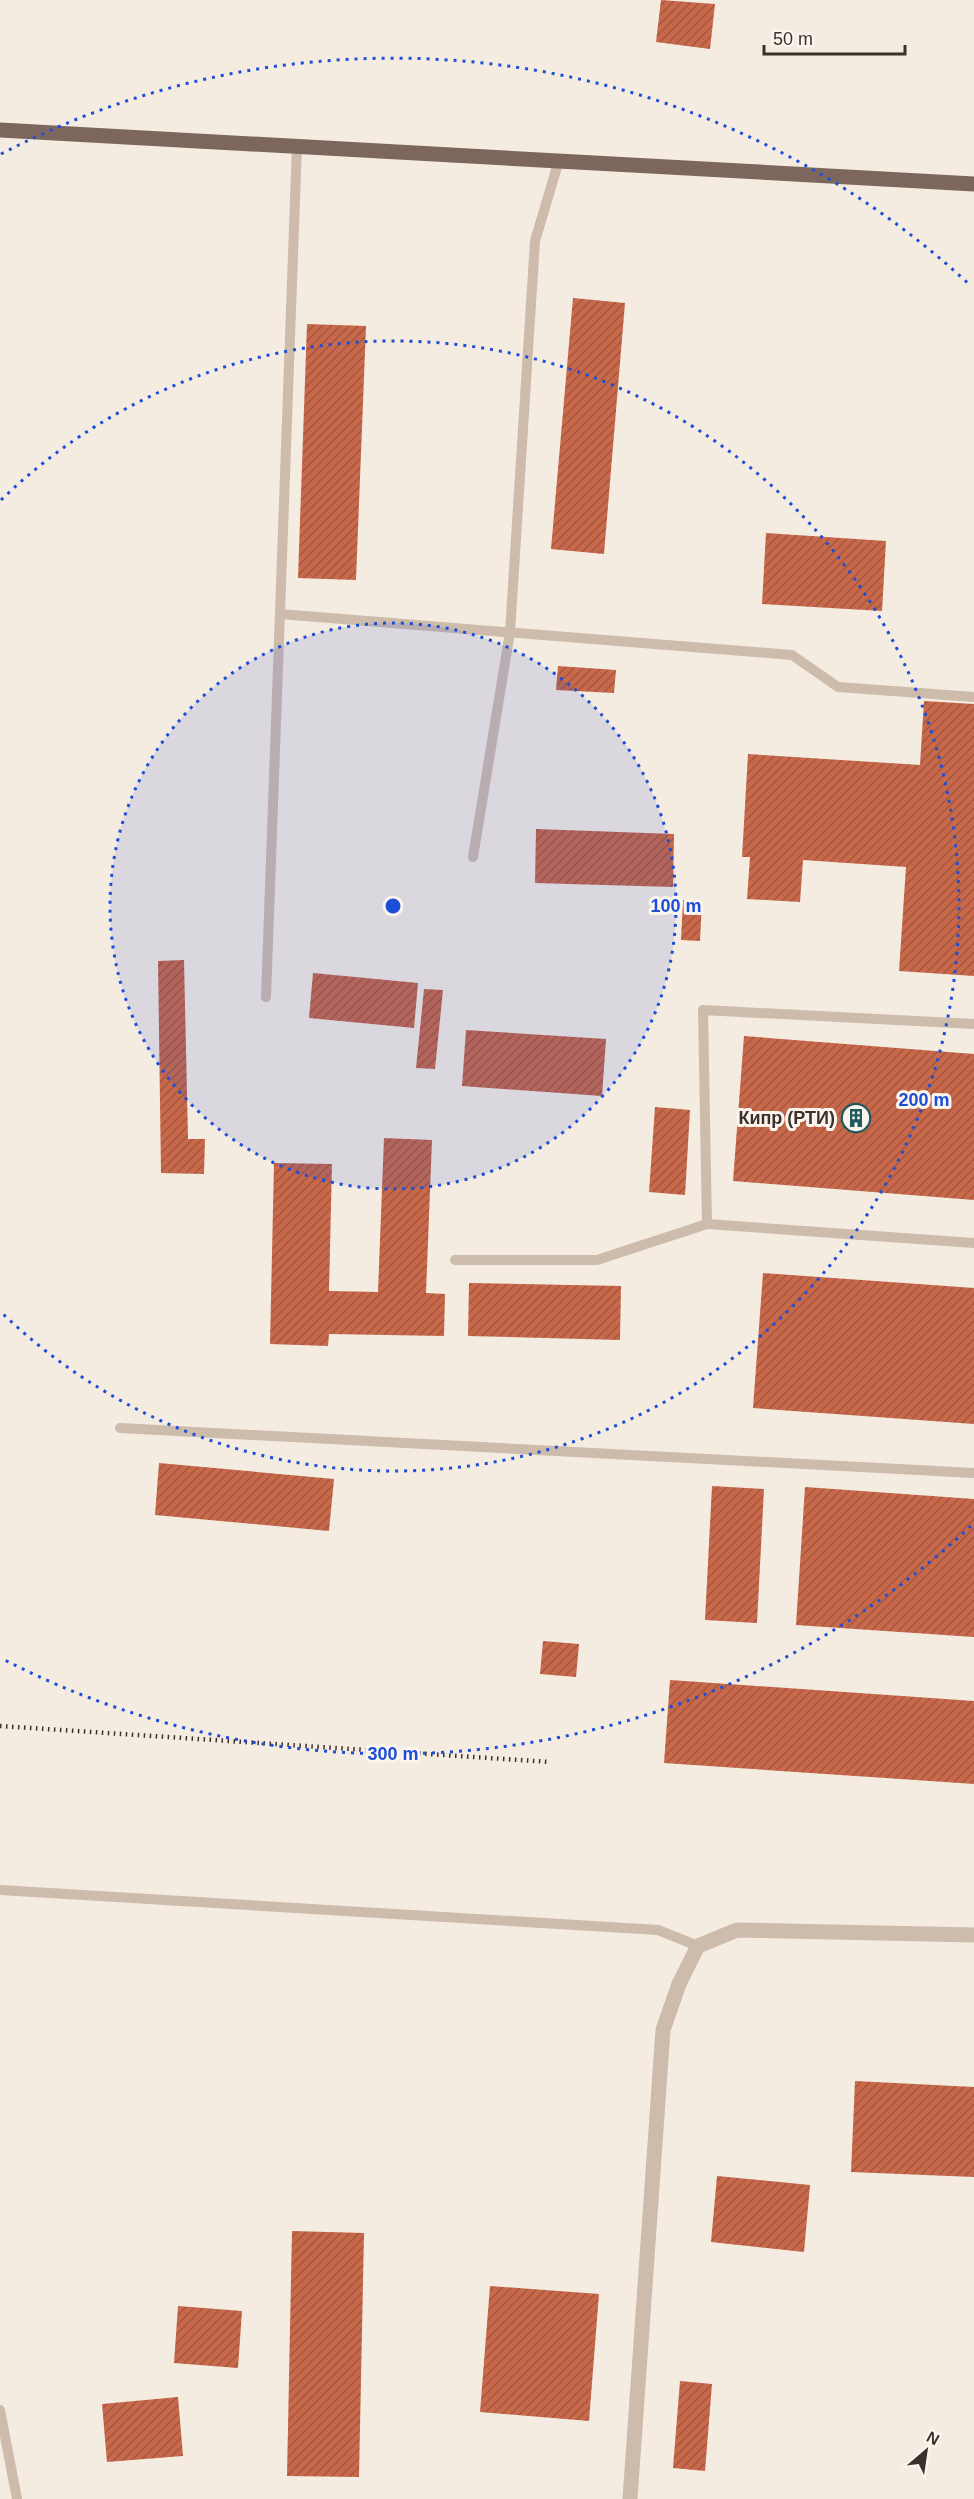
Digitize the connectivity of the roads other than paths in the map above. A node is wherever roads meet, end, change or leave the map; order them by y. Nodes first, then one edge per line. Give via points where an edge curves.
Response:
1 (0, 130) edge
2 (297, 145) junction
3 (559, 160) junction
4 (974, 184) edge
5 (280, 614) junction
6 (510, 632) junction
7 (974, 697) edge
8 (473, 857) dead end
9 (266, 997) dead end
10 (974, 1024) edge
11 (707, 1224) junction
12 (974, 1244) edge
13 (455, 1260) dead end
14 (120, 1428) dead end
15 (974, 1473) edge
16 (0, 1890) edge
17 (974, 1935) edge
18 (698, 1946) junction
19 (0, 2410) edge
20 (17, 2499) edge
21 (630, 2499) edge

1 - 2 main road
2 - 3 main road
2 - 5 lane
3 - 4 main road
3 - 6 lane via 535,241
5 - 6 lane
5 - 9 lane
6 - 7 lane via 792,655 838,687
6 - 8 lane
10 - 11 lane via 703,1010
11 - 12 lane
11 - 13 lane via 597,1260
14 - 15 lane
16 - 18 lane via 658,1930
17 - 18 street via 737,1930
18 - 21 street via 663,2030
19 - 20 lane

